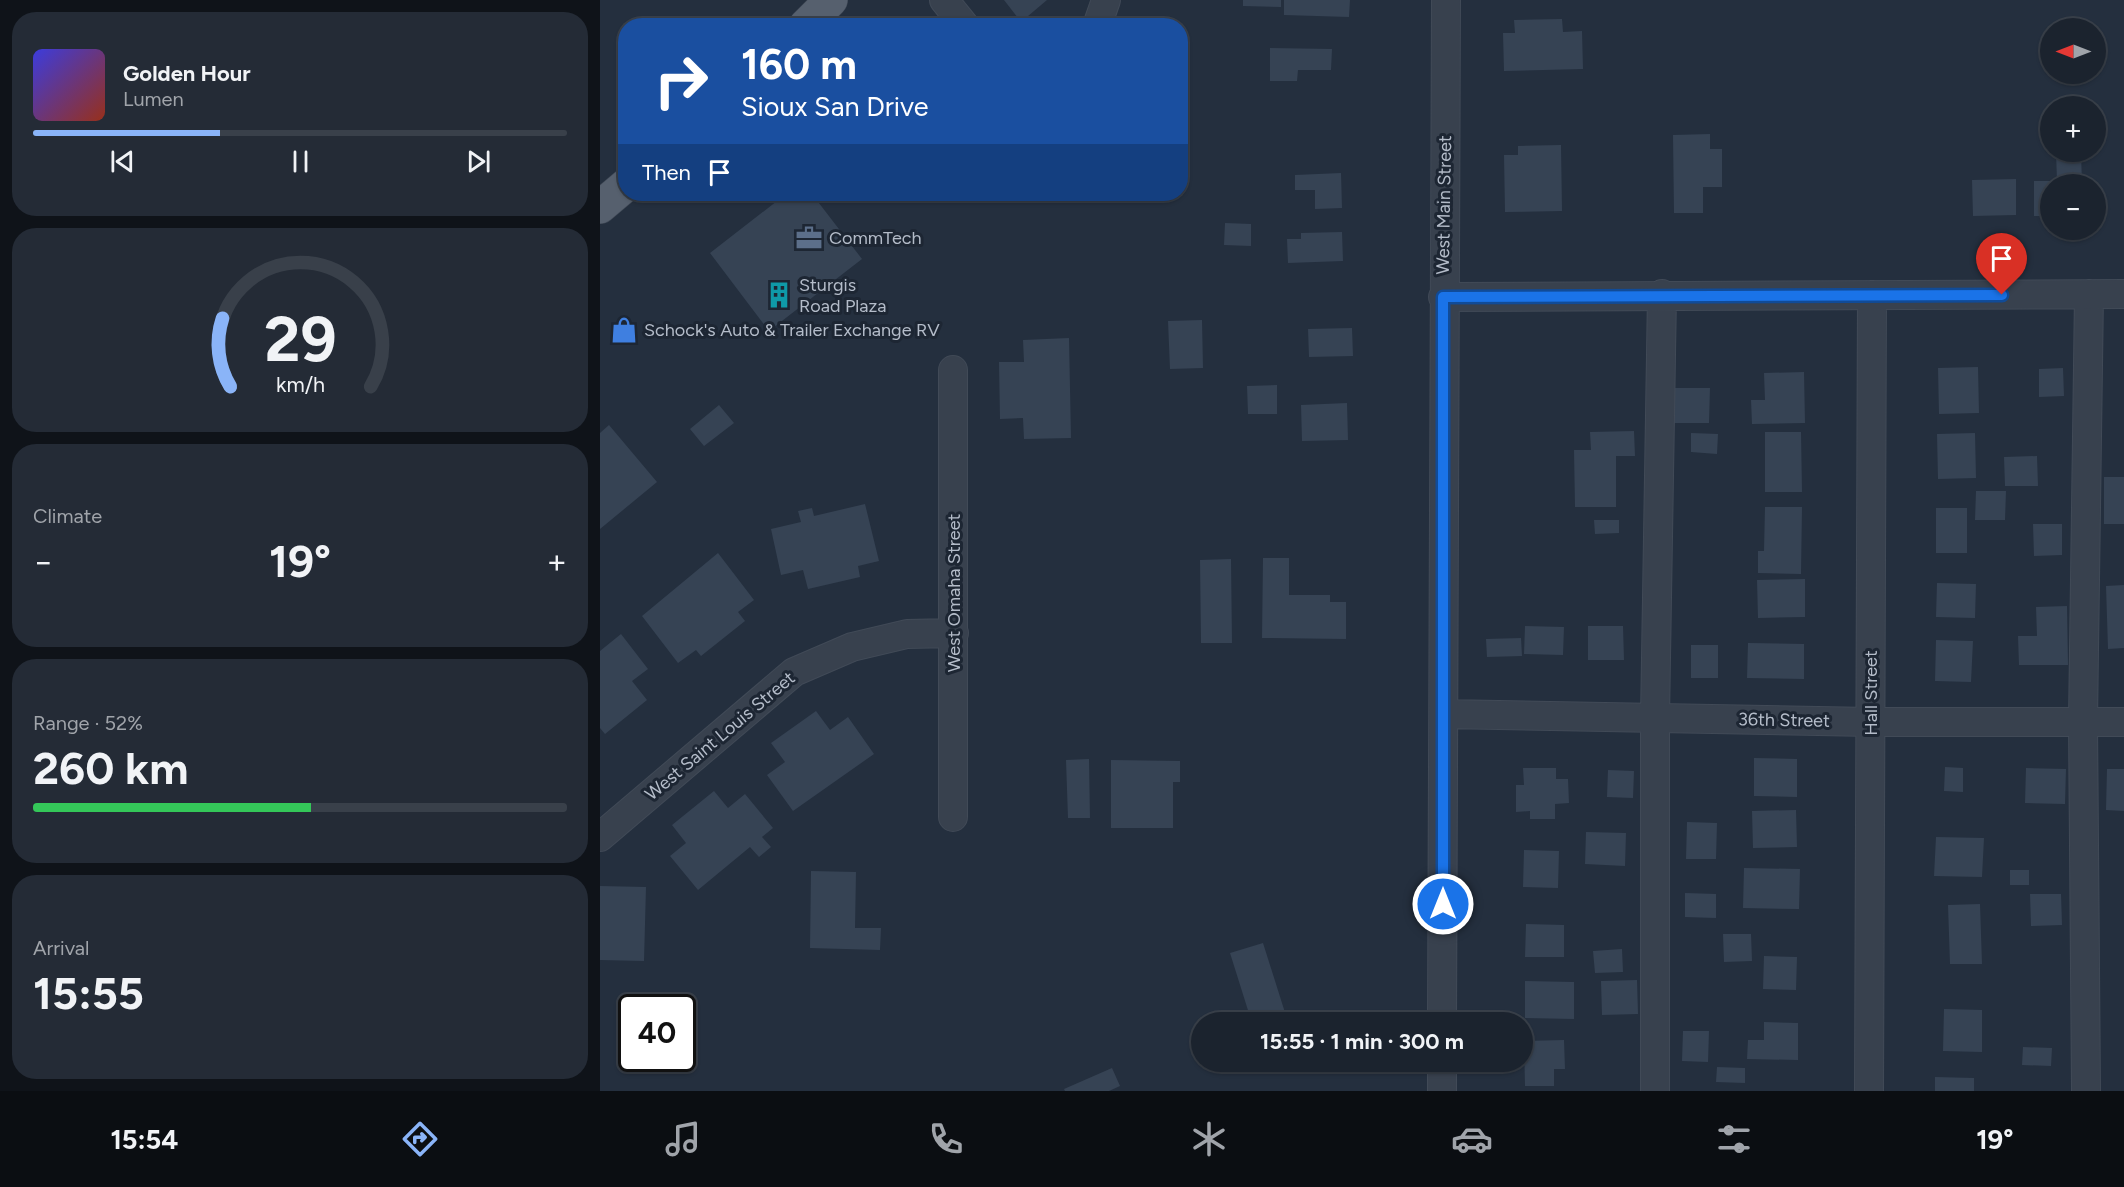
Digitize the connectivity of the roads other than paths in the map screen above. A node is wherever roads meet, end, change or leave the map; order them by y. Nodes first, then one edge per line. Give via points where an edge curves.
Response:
1 (831, 0) edge
2 (944, 0) edge
3 (1106, 0) edge
4 (1446, 0) edge
5 (813, 18) edge
6 (959, 18) edge
7 (1100, 18) edge
8 (1662, 294) junction
9 (2089, 294) junction
10 (2124, 294) edge
11 (1872, 295) junction
12 (1443, 297) junction
13 (953, 370) dead end
14 (954, 633) junction
15 (1444, 714) junction
16 (1655, 719) junction
17 (1871, 722) junction
18 (2083, 722) junction
19 (2124, 722) edge
20 (953, 817) dead end
21 (600, 837) edge
22 (1442, 1012) edge
23 (1442, 1072) edge
24 (1442, 1091) edge
25 (1655, 1091) edge
26 (1869, 1091) edge
27 (2086, 1091) edge

1 - 5 main road
2 - 6 street
3 - 7 street
4 - 12 street, West Main Street
8 - 11 street
8 - 12 street
8 - 16 street
9 - 10 street
9 - 11 street
9 - 18 street
11 - 17 street, Hall Street
12 - 15 street, West Main Street
13 - 14 street, West Omaha Street
14 - 20 street, West Omaha Street
14 - 21 street, West Saint Louis Street via 907,634 852,647 794,672
15 - 16 street, 36th Street
15 - 22 street, West Main Street
16 - 17 street, 36th Street
16 - 25 street
17 - 18 street, 36th Street
17 - 26 street, Hall Street
18 - 19 street, 36th Street
18 - 27 street
23 - 24 street

